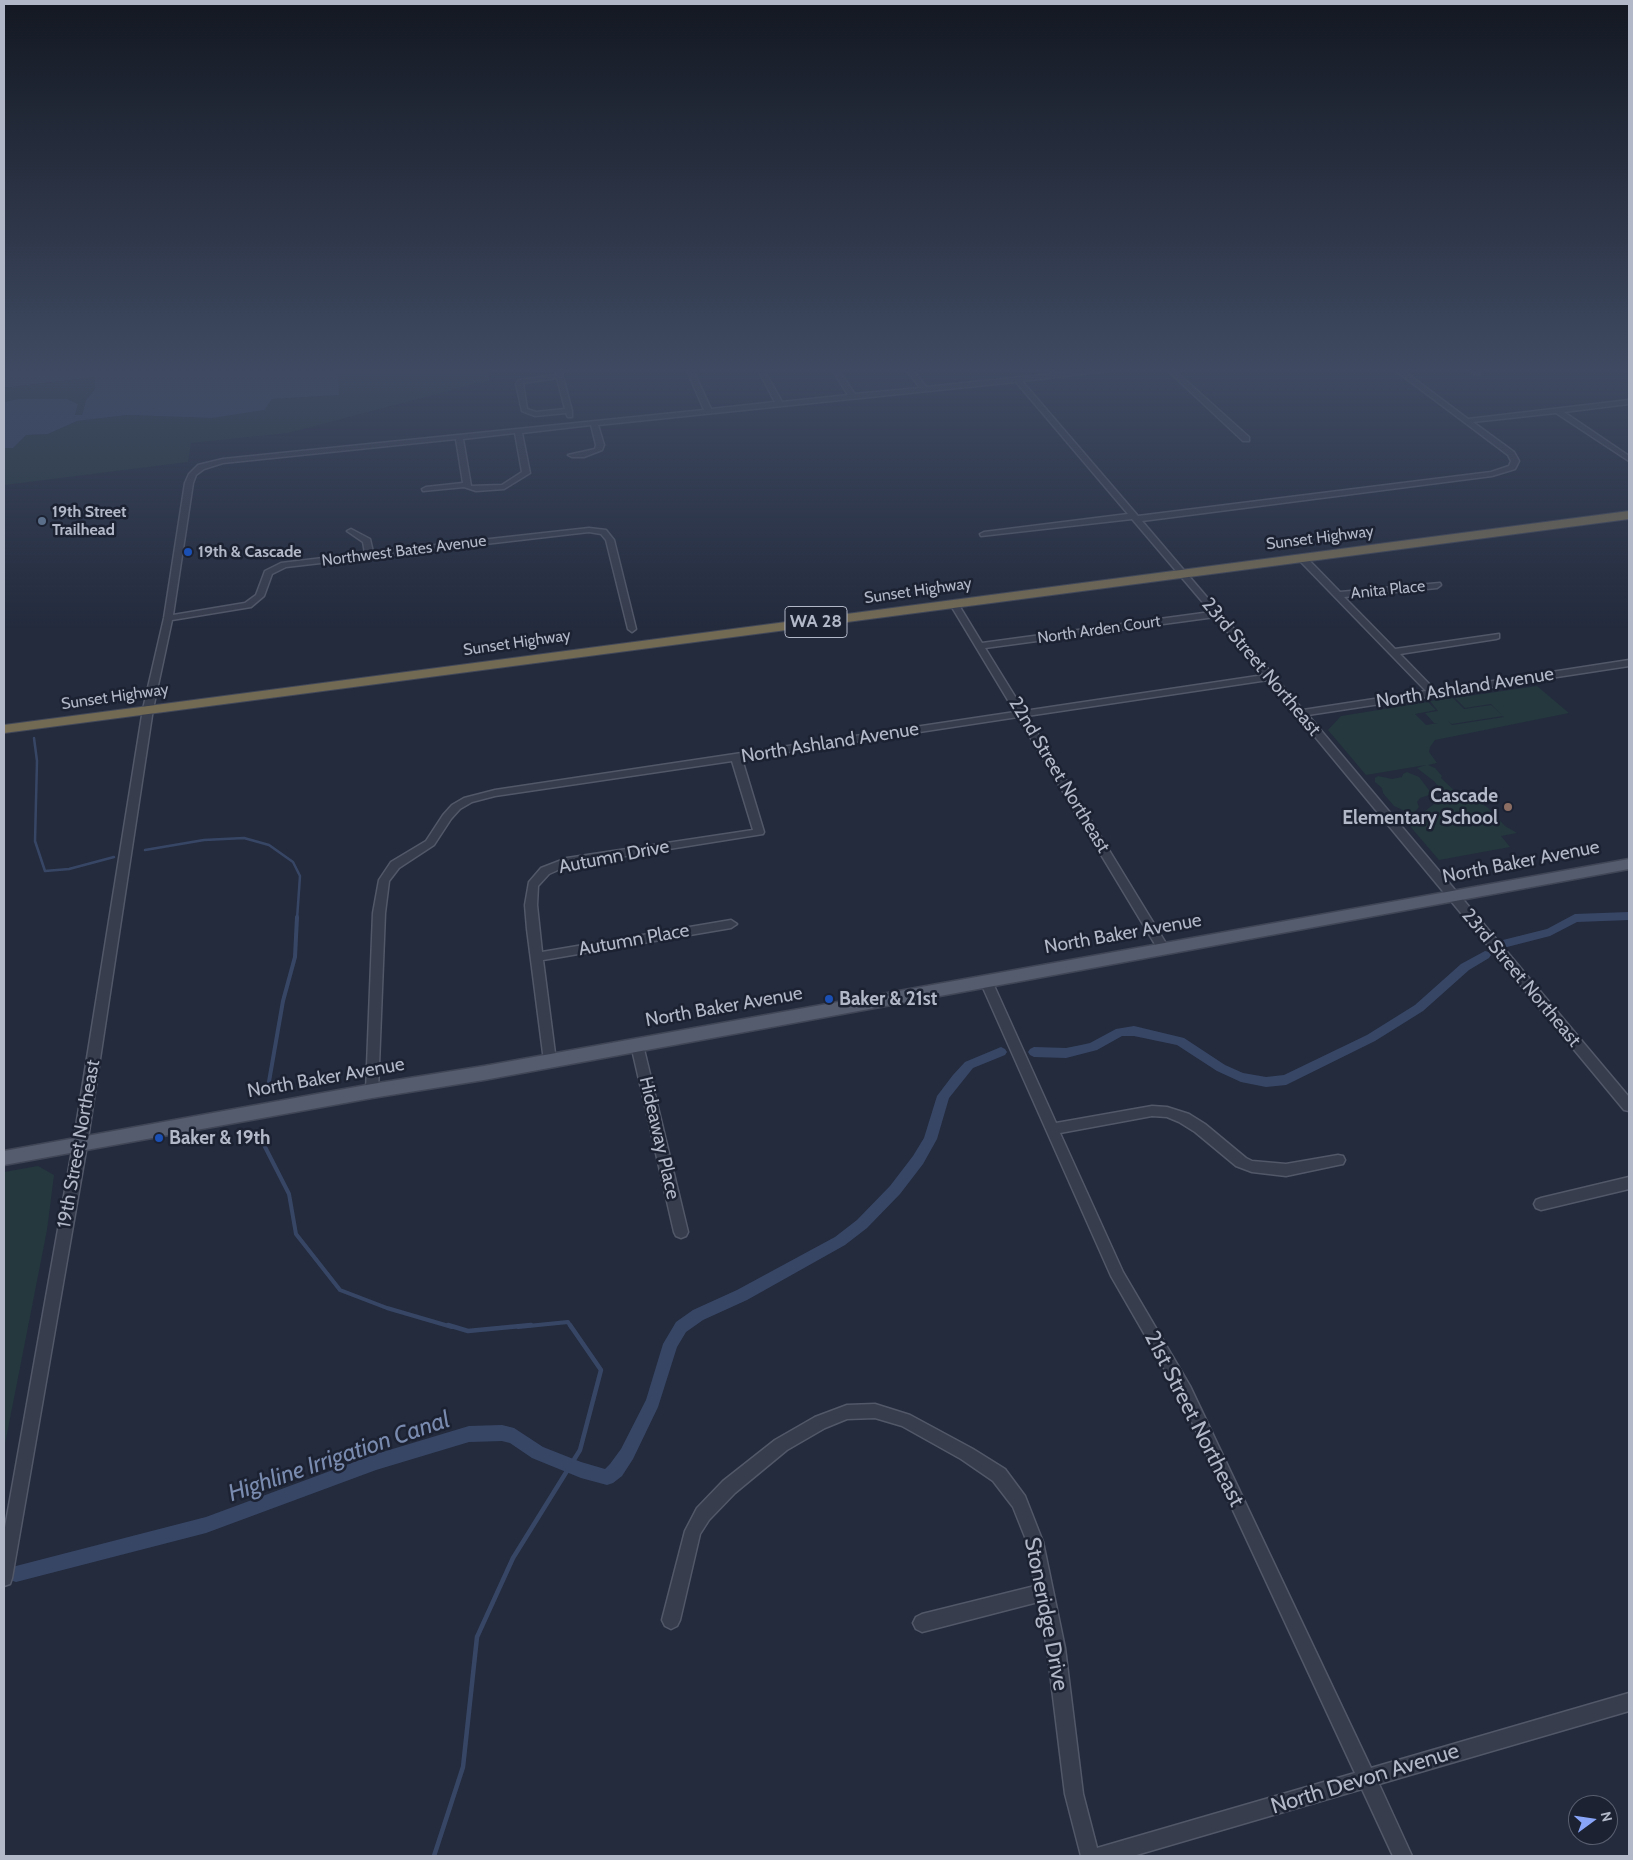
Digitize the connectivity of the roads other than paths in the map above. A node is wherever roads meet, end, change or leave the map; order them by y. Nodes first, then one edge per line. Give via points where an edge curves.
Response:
1 (285, 455) edge
2 (462, 455) edge
3 (522, 455) edge
4 (572, 455) dead end
5 (585, 455) edge
6 (1082, 455) edge
7 (1511, 455) edge
8 (466, 485) junction
9 (426, 489) dead end
10 (1629, 515) edge
11 (1135, 517) junction
12 (350, 532) dead end
13 (984, 534) dead end
14 (369, 555) junction
15 (1302, 558) junction
16 (1182, 573) junction
17 (1437, 585) dead end
18 (1338, 595) junction
19 (954, 604) junction
20 (1216, 614) junction
21 (168, 618) junction
22 (632, 629) dead end
23 (1496, 636) dead end
24 (981, 646) junction
25 (1393, 652) junction
26 (1629, 664) edge
27 (1269, 677) junction
28 (1433, 692) junction
29 (148, 709) junction
30 (1301, 713) junction
31 (1022, 714) junction
32 (4, 729) edge
33 (736, 757) junction
34 (1629, 864) edge
35 (1453, 897) junction
36 (731, 924) dead end
37 (1163, 948) junction
38 (537, 956) junction
39 (986, 981) junction
40 (638, 1045) junction
41 (550, 1061) junction
42 (372, 1090) junction
43 (1629, 1106) edge
44 (1053, 1129) junction
45 (80, 1145) junction
46 (4, 1158) edge
47 (1338, 1160) dead end
48 (1629, 1183) edge
49 (1541, 1204) dead end
50 (681, 1232) dead end
51 (4, 1578) edge
52 (1045, 1592) junction
53 (671, 1620) dead end
54 (922, 1623) dead end
55 (1629, 1702) edge
56 (1367, 1779) junction
57 (1090, 1856) edge
58 (1101, 1856) edge
59 (1403, 1856) edge

1 - 21 street, 19th Street Northeast via 223,461 201,467 193,474
2 - 8 street
3 - 8 street via 526,474 504,487 476,489
4 - 5 street
6 - 11 street, 23rd Street Northeast
7 - 11 street via 1514,464 1508,470 1492,474
8 - 9 street
10 - 15 highway, Sunset Highway / WA 28
11 - 13 street
11 - 16 street, 23rd Street Northeast
12 - 14 street via 367,541
14 - 21 street, Northwest Bates Avenue via 279,566 265,576 260,596 248,605
14 - 22 street, Northwest Bates Avenue via 599,530 608,537
15 - 16 highway, Sunset Highway / WA 28
15 - 18 street
16 - 19 highway, Sunset Highway / WA 28
16 - 20 street, 23rd Street Northeast
17 - 18 street, Anita Place
18 - 25 street
19 - 24 street, 22nd Street Northeast
19 - 29 highway, Sunset Highway / WA 28
20 - 24 street, North Arden Court
20 - 27 street, 23rd Street Northeast
21 - 29 street, 19th Street Northeast
23 - 25 street
24 - 31 street, 22nd Street Northeast
25 - 28 street
26 - 28 street, North Ashland Avenue
27 - 30 street, 23rd Street Northeast
27 - 31 street, North Ashland Avenue
28 - 30 street, North Ashland Avenue
29 - 32 highway, Sunset Highway / WA 28
29 - 45 street, 19th Street Northeast
30 - 35 street, 23rd Street Northeast
31 - 33 street, North Ashland Avenue
31 - 37 street, 22nd Street Northeast
33 - 38 street, Autumn Drive via 759,832 567,862 545,871 533,885 531,906
33 - 42 street, North Ashland Avenue via 480,796 456,807 430,843 389,871 381,891
34 - 35 main road, North Baker Avenue
35 - 37 main road, North Baker Avenue
35 - 43 street, 23rd Street Northeast
36 - 38 street, Autumn Place
37 - 39 main road, North Baker Avenue
38 - 41 street, Autumn Drive
39 - 40 main road, North Baker Avenue
39 - 44 street, 21st Street Northeast
40 - 41 main road, North Baker Avenue
40 - 50 street, Hideaway Place
41 - 42 main road, North Baker Avenue
42 - 45 main road, North Baker Avenue
44 - 47 street via 1152,1111 1167,1112 1200,1128 1241,1162 1252,1166 1286,1170
44 - 56 street, 21st Street Northeast via 1118,1276 1185,1391
45 - 46 main road, North Baker Avenue
45 - 51 street, 19th Street Northeast
48 - 49 street
52 - 53 street, Stoneridge Drive via 1035,1542 1019,1502 999,1475 905,1420 875,1411 846,1412 820,1422 781,1445 729,1486 703,1514 688,1547
52 - 54 street
52 - 57 street, Stoneridge Drive via 1056,1648 1074,1794
55 - 56 street, North Devon Avenue
56 - 58 street, North Devon Avenue
56 - 59 street, 21st Street Northeast

